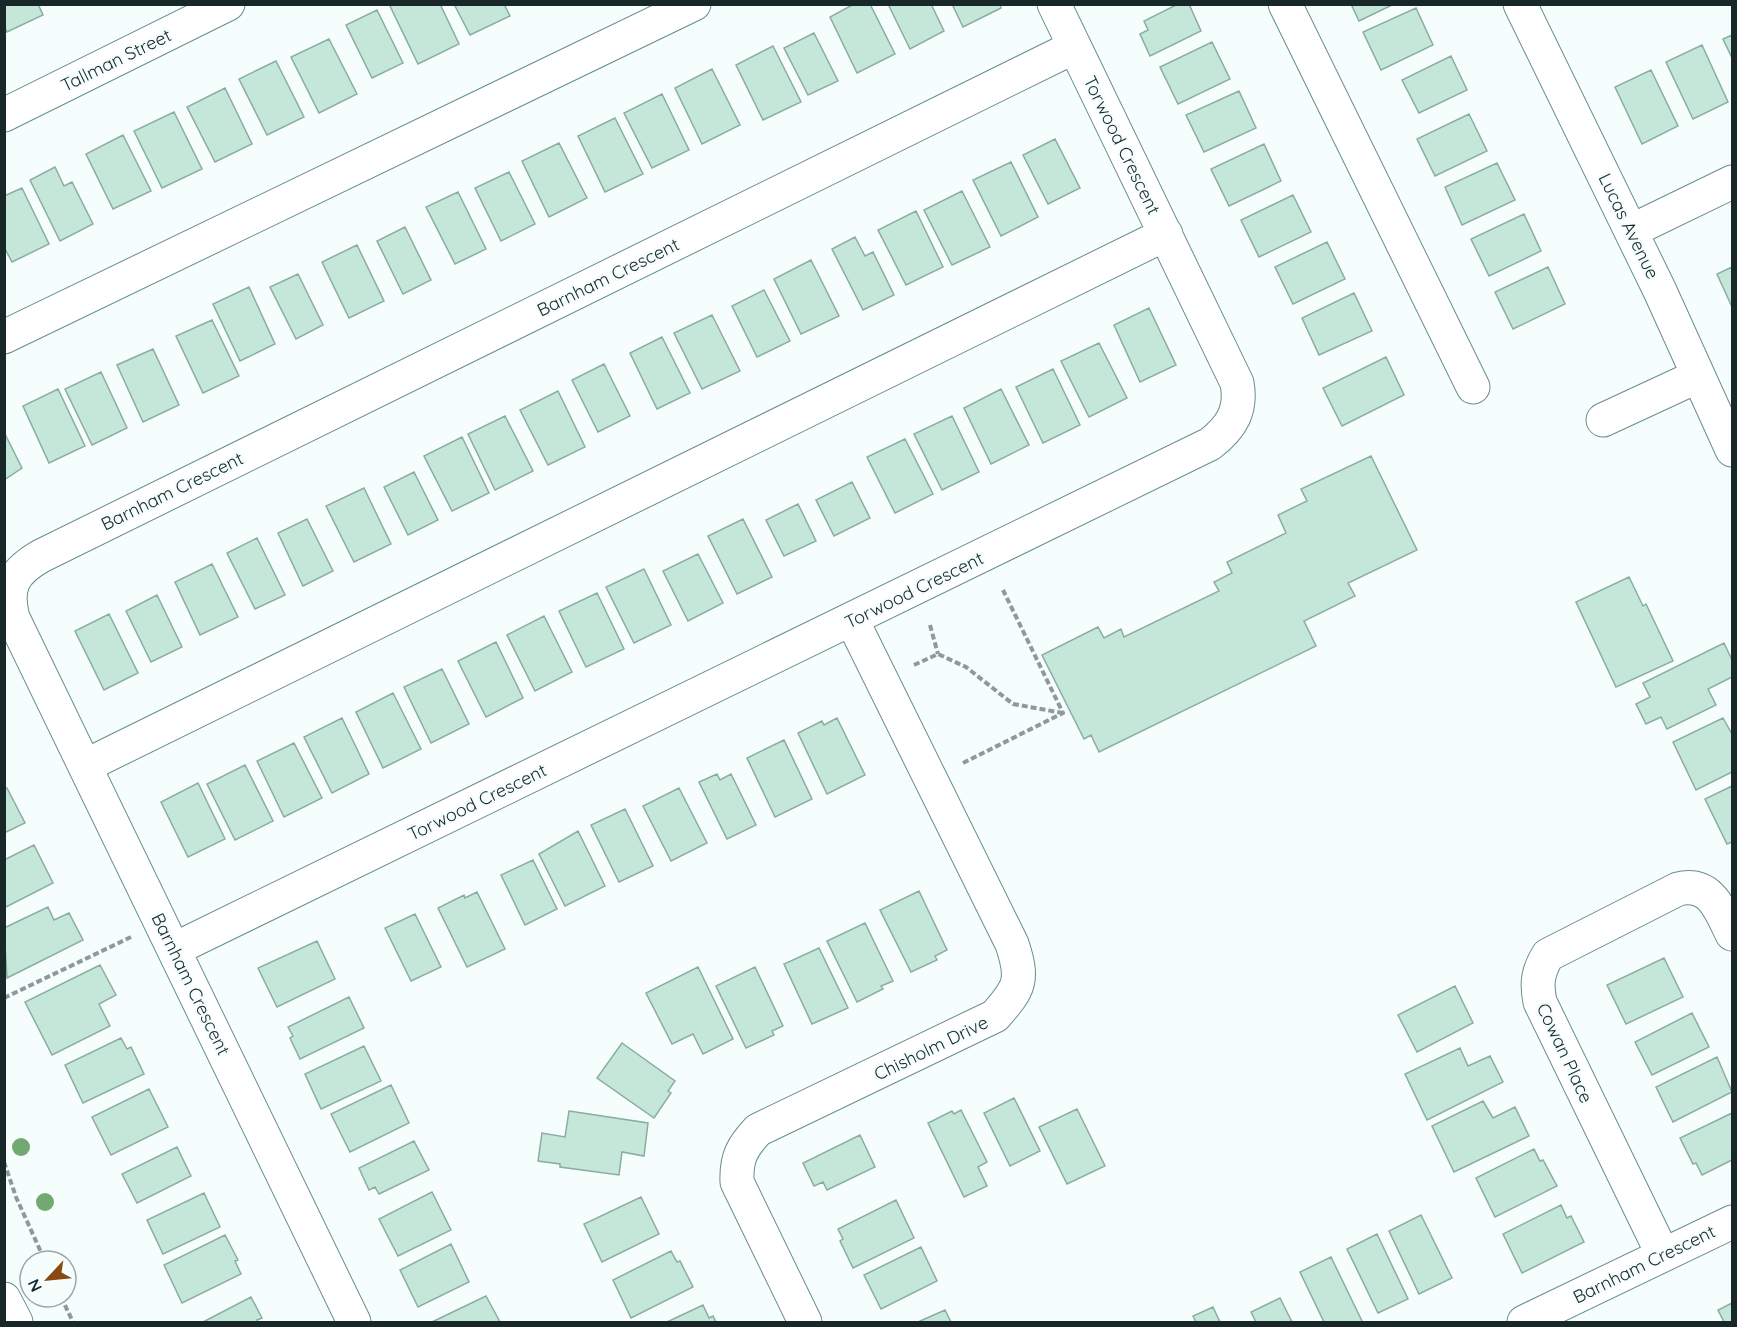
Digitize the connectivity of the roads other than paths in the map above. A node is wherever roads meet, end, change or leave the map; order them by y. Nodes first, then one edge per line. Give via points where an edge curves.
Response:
1 (228, 4) edge
2 (694, 4) edge
3 (1054, 4) edge
4 (1285, 4) edge
5 (1520, 4) edge
6 (1074, 47) junction
7 (4, 115) edge
8 (1732, 182) edge
9 (1631, 231) junction
10 (1166, 234) junction
11 (4, 337) edge
12 (1698, 375) junction
13 (1473, 387) dead end
14 (1725, 413) edge
15 (1603, 420) dead end
16 (1732, 450) edge
17 (852, 620) junction
18 (85, 766) junction
19 (1732, 934) edge
20 (175, 949) junction
21 (1732, 1222) edge
22 (1663, 1255) junction
23 (4, 1299) edge
24 (16, 1323) edge
25 (354, 1323) edge
26 (805, 1323) edge
27 (1524, 1323) edge

1 - 7 street, Tallman Street
2 - 11 street
3 - 6 street, Torwood Crescent
4 - 13 street
5 - 9 street, Lucas Avenue
6 - 10 street, Torwood Crescent
6 - 18 street, Barnham Crescent via 25,565 13,580 8,599 13,618
8 - 9 street
9 - 12 street, Lucas Avenue
10 - 17 street, Torwood Crescent via 1237,382 1240,401 1223,434 1210,444
10 - 18 street
12 - 14 street, Lucas Avenue
12 - 15 street
14 - 16 street, Lucas Avenue
17 - 20 street, Torwood Crescent
17 - 26 street, Chisholm Drive via 1021,969 1013,995 995,1016 758,1130 744,1146 736,1163 737,1182
18 - 20 street, Barnham Crescent
19 - 22 street, Cowan Place via 1715,899 1690,886 1548,955 1539,969 1536,986 1540,1002
20 - 25 street, Barnham Crescent
21 - 22 street, Barnham Crescent
22 - 27 street, Barnham Crescent
23 - 24 street

